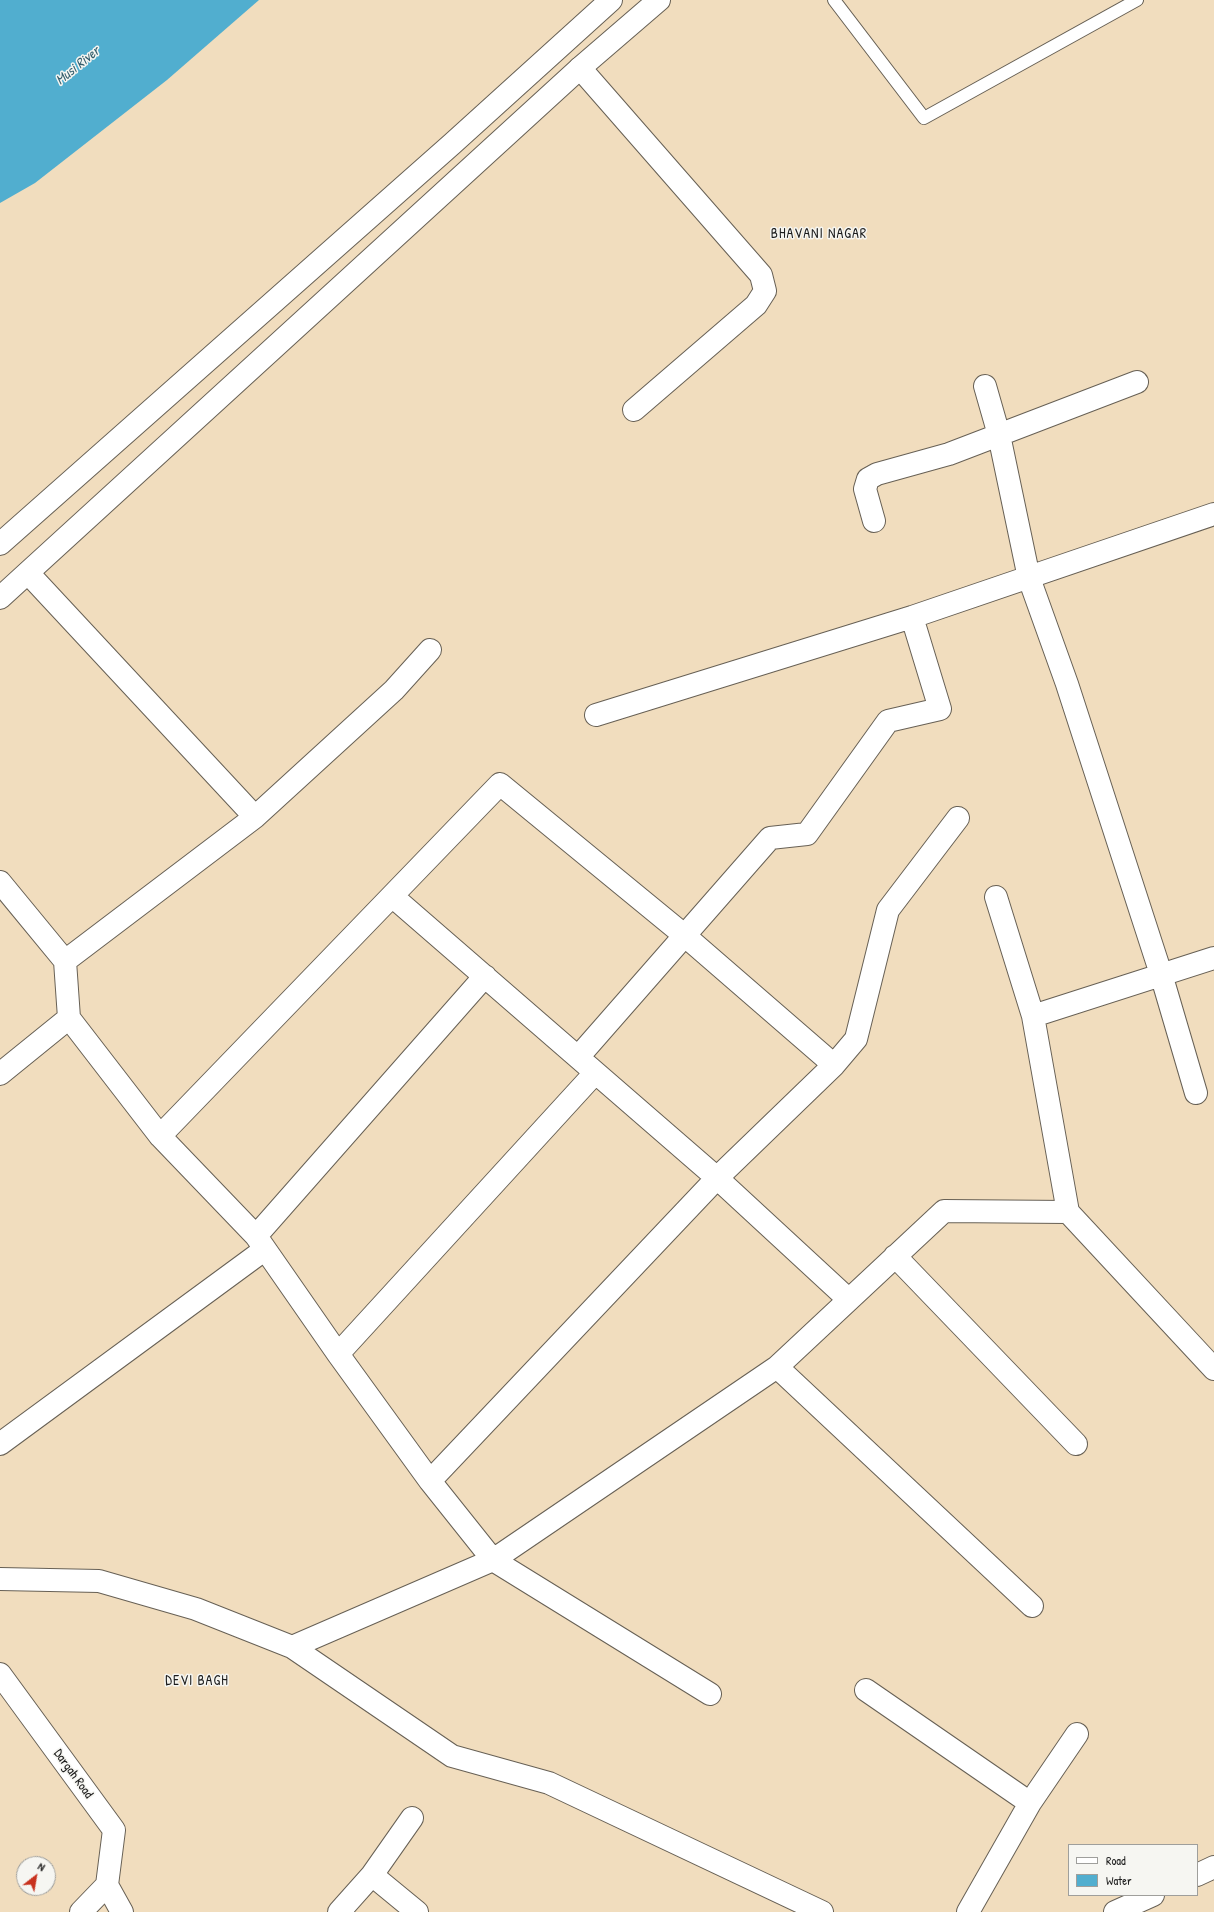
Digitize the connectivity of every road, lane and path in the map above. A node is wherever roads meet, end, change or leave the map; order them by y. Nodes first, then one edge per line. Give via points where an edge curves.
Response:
1 (611, 0) edge
2 (659, 0) edge
3 (834, 0) edge
4 (1137, 0) edge
5 (580, 68) junction
6 (1138, 382) dead end
7 (985, 386) dead end
8 (634, 410) dead end
9 (999, 435) junction
10 (1214, 514) edge
11 (874, 521) dead end
12 (0, 544) edge
13 (28, 573) junction
14 (1029, 578) junction
15 (0, 598) edge
16 (912, 617) junction
17 (430, 650) dead end
18 (596, 715) dead end
19 (255, 817) junction
20 (958, 818) dead end
21 (0, 882) edge
22 (392, 896) junction
23 (996, 897) dead end
24 (684, 935) junction
25 (1214, 958) edge
26 (65, 961) junction
27 (1161, 974) junction
28 (485, 976) junction
29 (1033, 1016) junction
30 (69, 1018) junction
31 (579, 1056) junction
32 (834, 1065) junction
33 (596, 1073) junction
34 (0, 1074) edge
35 (1196, 1093) dead end
36 (160, 1136) junction
37 (717, 1178) junction
38 (1068, 1212) junction
39 (260, 1243) junction
40 (896, 1256) junction
41 (848, 1299) junction
42 (338, 1354) junction
43 (778, 1366) junction
44 (1214, 1369) edge
45 (0, 1444) edge
46 (1076, 1444) dead end
47 (430, 1481) junction
48 (493, 1560) junction
49 (0, 1579) edge
50 (1032, 1606) dead end
51 (292, 1647) junction
52 (0, 1674) edge
53 (866, 1690) dead end
54 (710, 1694) dead end
55 (1077, 1734) dead end
56 (1030, 1803) junction
57 (412, 1818) dead end
58 (1214, 1867) edge
59 (372, 1875) junction
60 (1198, 1875) edge
61 (107, 1885) junction
62 (1151, 1896) edge
63 (81, 1912) edge
64 (122, 1912) edge
65 (339, 1912) edge
66 (417, 1912) edge
67 (822, 1912) edge
68 (968, 1912) edge
69 (1115, 1912) edge

1 - 12 main road
2 - 5 main road
3 - 4 lane via 924,118
5 - 8 main road via 761,274 765,291 756,305
5 - 13 main road
6 - 9 main road
7 - 9 main road
9 - 11 main road via 949,454 877,474 868,479 865,489
9 - 14 main road
10 - 14 main road
13 - 15 main road
13 - 19 main road
14 - 16 main road
14 - 27 main road via 1067,684
16 - 18 main road
16 - 24 main road via 940,709 888,721 807,834 770,838
17 - 19 main road via 394,690
19 - 26 main road
20 - 32 main road via 888,910 856,1039
21 - 26 main road
22 - 24 main road via 500,784
22 - 28 main road
22 - 36 main road
23 - 29 main road
24 - 31 main road
24 - 32 main road
25 - 27 main road
26 - 30 main road
27 - 29 main road
27 - 35 main road
28 - 31 main road
28 - 39 main road
29 - 38 main road
30 - 34 main road
30 - 36 main road
31 - 33 main road
32 - 37 main road
33 - 37 main road
33 - 42 main road
36 - 39 main road
37 - 41 main road
37 - 47 main road
38 - 40 main road via 944,1210
38 - 44 main road
39 - 42 main road
39 - 45 main road
40 - 41 main road
40 - 46 main road
41 - 43 main road
42 - 47 main road
43 - 48 main road
43 - 50 main road
47 - 48 main road
48 - 51 main road
48 - 54 main road
49 - 51 main road via 99,1580 196,1608
51 - 67 main road via 452,1756 549,1783
52 - 61 main road, Dargah Road via 114,1830
53 - 56 main road
55 - 56 main road
56 - 68 main road
57 - 59 main road
58 - 60 main road
59 - 65 main road
59 - 66 main road
61 - 63 main road
61 - 64 main road
62 - 69 main road

